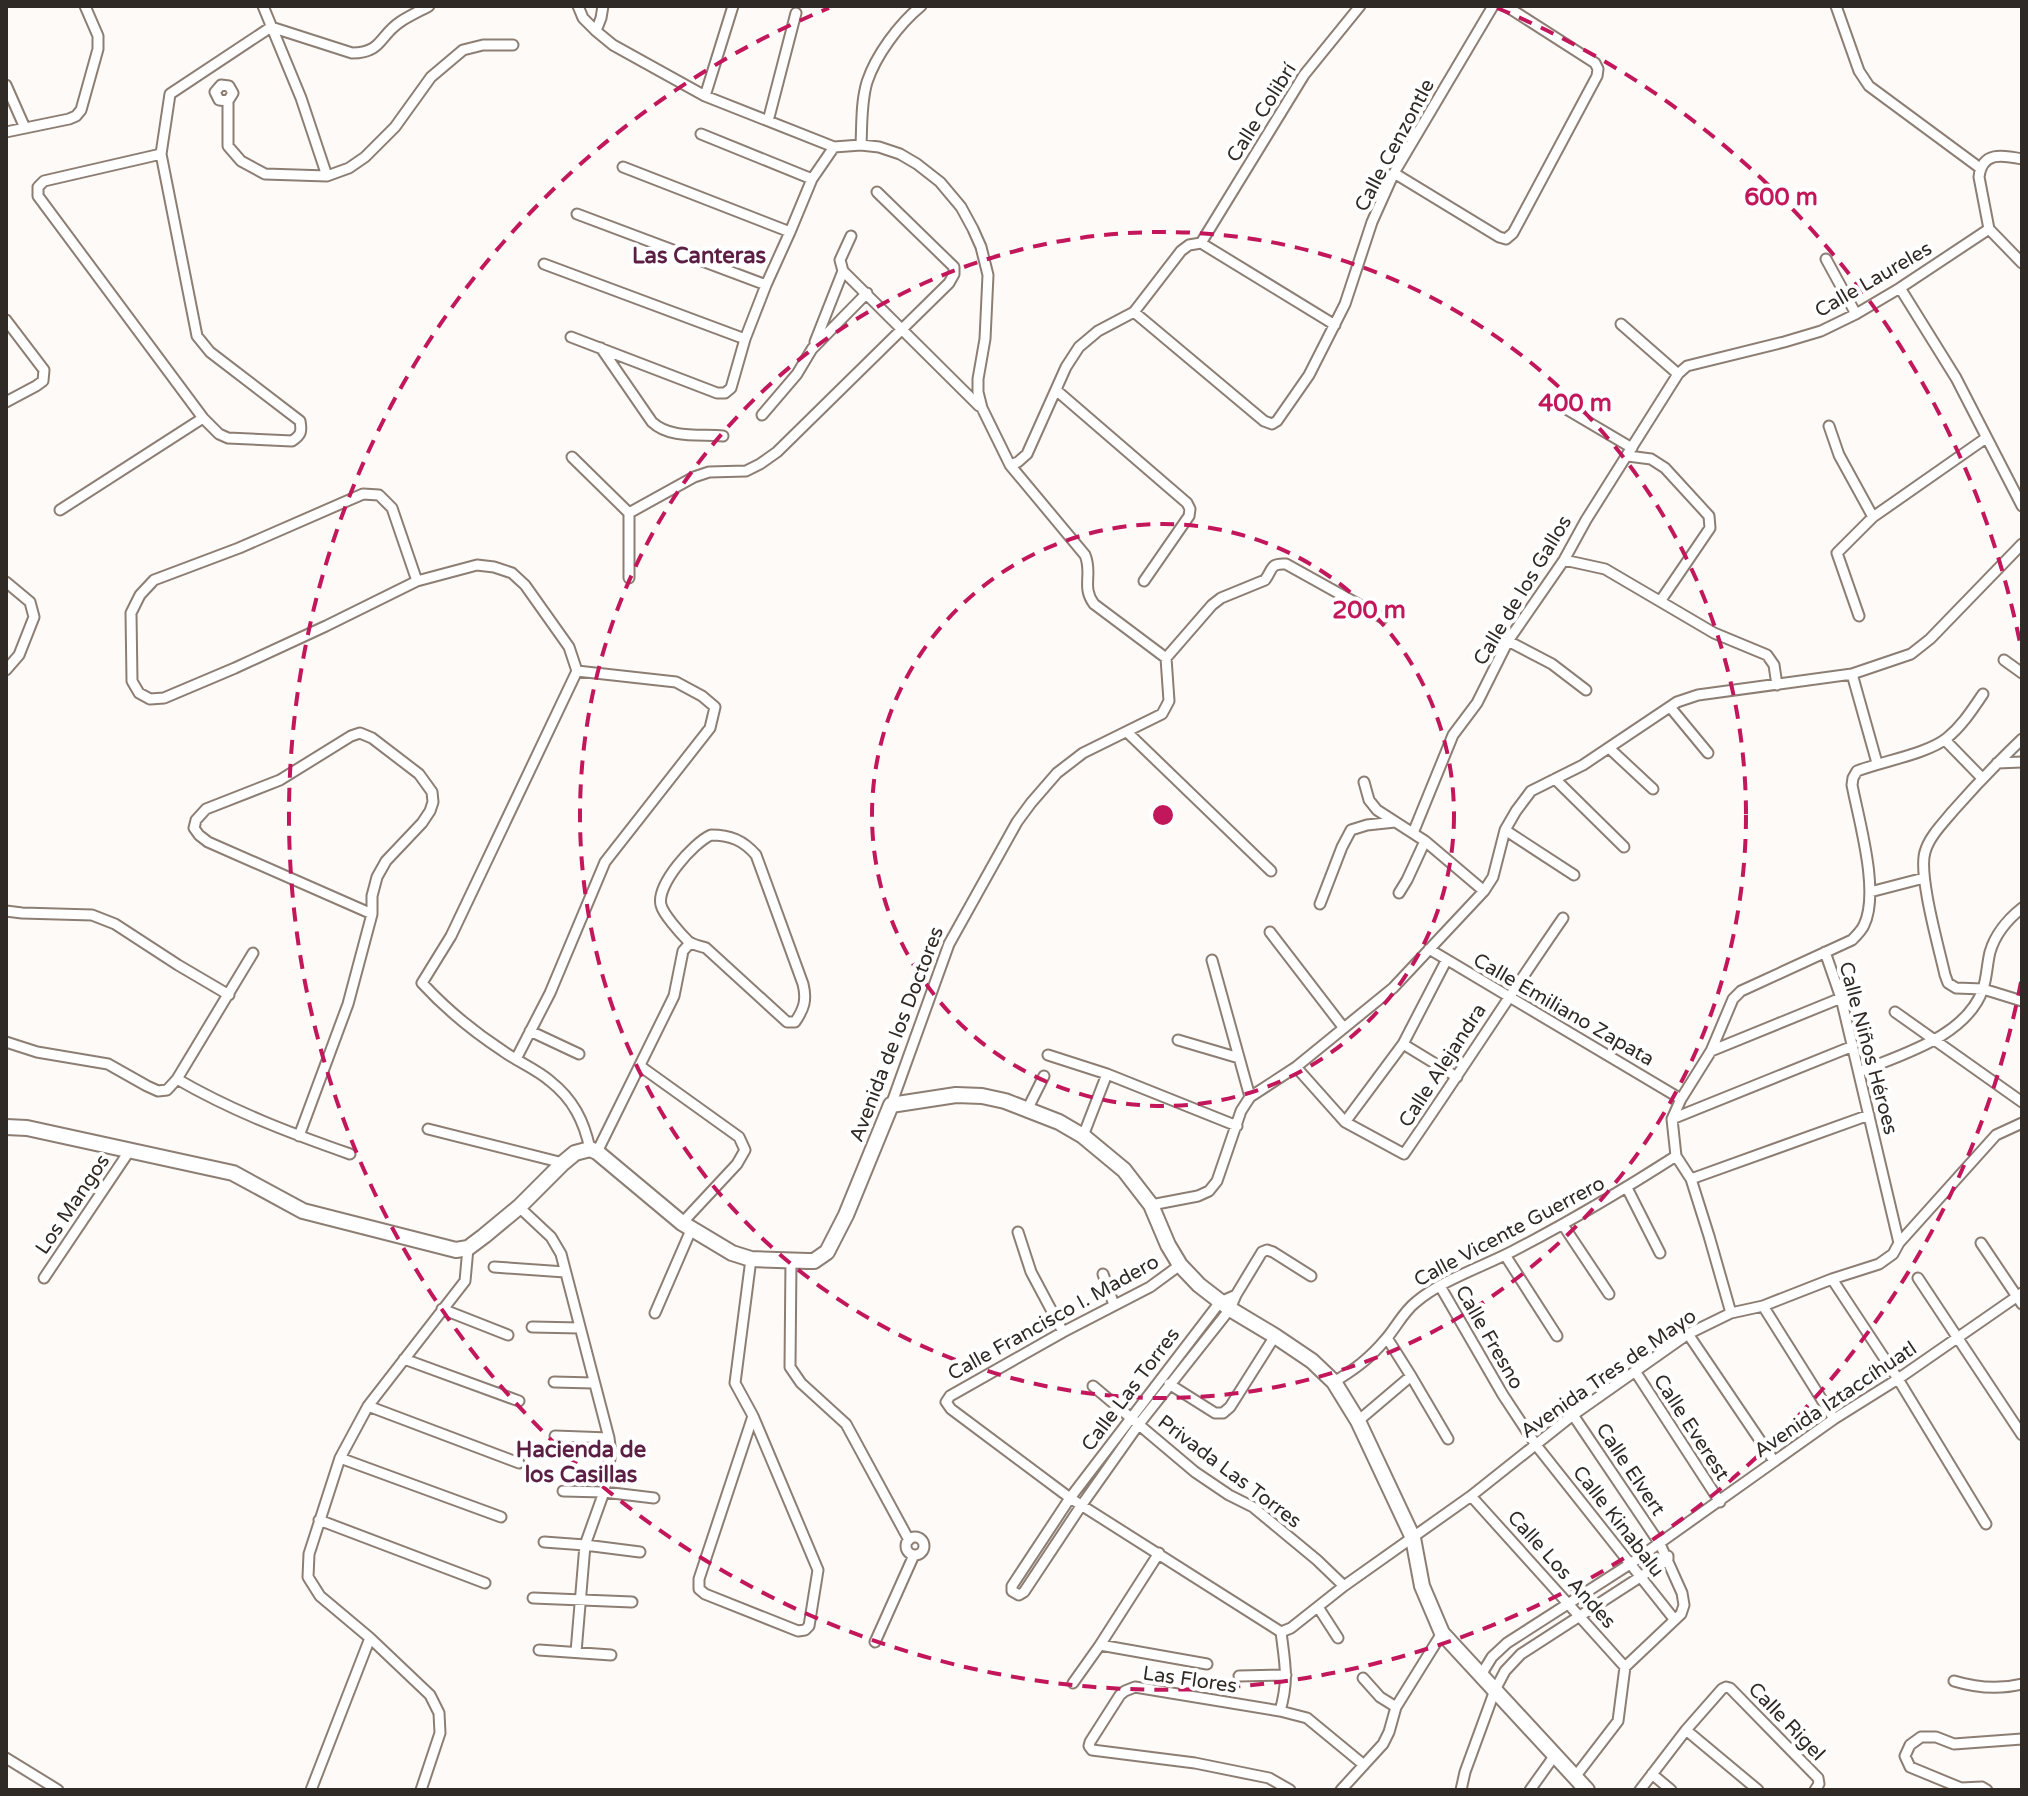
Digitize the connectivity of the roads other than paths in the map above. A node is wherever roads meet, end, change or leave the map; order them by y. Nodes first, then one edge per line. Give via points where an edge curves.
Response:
1 (85, 6) edge
2 (263, 6) edge
3 (429, 6) edge
4 (578, 6) edge
5 (603, 6) edge
6 (733, 6) edge
7 (921, 6) edge
8 (1360, 6) edge
9 (1493, 6) edge
10 (1506, 6) edge
11 (1836, 6) edge
12 (796, 13) dead end
13 (271, 27) junction
14 (596, 31) junction
15 (513, 45) dead end
16 (6, 85) edge
17 (705, 96) junction
18 (228, 101) dead end
19 (768, 121) junction
20 (25, 128) junction
21 (6, 132) edge
22 (701, 134) dead end
23 (861, 145) junction
24 (834, 147) junction
25 (161, 154) junction
26 (2022, 159) edge
27 (623, 167) dead end
28 (1980, 168) junction
29 (1394, 173) junction
30 (327, 176) junction
31 (812, 179) junction
32 (877, 192) dead end
33 (577, 214) dead end
34 (1989, 229) junction
35 (790, 232) junction
36 (851, 236) dead end
37 (1201, 243) junction
38 (1826, 259) dead end
39 (2022, 263) edge
40 (544, 264) dead end
41 (843, 271) junction
42 (766, 285) junction
43 (1900, 288) junction
44 (867, 293) junction
45 (1134, 312) junction
46 (1856, 314) junction
47 (6, 320) edge
48 (1621, 324) dead end
49 (1335, 325) junction
50 (902, 328) junction
51 (571, 337) dead end
52 (745, 339) junction
53 (601, 348) junction
54 (812, 349) junction
55 (1678, 374) junction
56 (1056, 390) junction
57 (6, 402) edge
58 (1561, 406) dead end
59 (982, 408) junction
60 (762, 415) dead end
61 (203, 418) junction
62 (1829, 426) dead end
63 (723, 436) dead end
64 (1986, 438) junction
65 (1630, 452) junction
66 (572, 457) dead end
67 (1010, 465) junction
68 (2022, 506) edge
69 (60, 510) dead end
70 (629, 513) junction
71 (1873, 517) junction
72 (2022, 544) edge
73 (1564, 560) junction
74 (629, 578) dead end
75 (417, 581) junction
76 (1144, 581) dead end
77 (6, 582) edge
78 (1661, 600) junction
79 (1859, 616) dead end
80 (1383, 618) dead end
81 (1508, 641) junction
82 (1166, 658) junction
83 (2004, 660) dead end
84 (6, 670) edge
85 (577, 671) junction
86 (2022, 673) edge
87 (1852, 674) junction
88 (1777, 685) junction
89 (1586, 690) dead end
90 (1983, 694) dead end
91 (1670, 707) junction
92 (1127, 732) junction
93 (2022, 739) edge
94 (1945, 740) junction
95 (1609, 748) junction
96 (1708, 753) dead end
97 (2022, 762) edge
98 (1877, 763) junction
99 (1997, 763) junction
100 (1982, 778) junction
101 (1555, 779) junction
102 (1364, 782) dead end
103 (1653, 789) dead end
104 (1397, 822) junction
105 (1505, 830) junction
106 (1413, 833) junction
107 (1425, 841) junction
108 (1624, 847) dead end
109 (1271, 871) dead end
110 (1574, 875) dead end
111 (1924, 878) junction
112 (1484, 891) junction
113 (1870, 892) junction
114 (1399, 893) dead end
115 (1320, 904) dead end
116 (2022, 908) edge
117 (6, 911) edge
118 (372, 914) junction
119 (1563, 918) dead end
120 (1270, 932) dead end
121 (690, 943) junction
122 (1429, 949) junction
123 (1825, 952) junction
124 (253, 953) dead end
125 (1212, 960) dead end
126 (1446, 961) junction
127 (1983, 989) junction
128 (229, 995) junction
129 (1508, 997) junction
130 (1841, 998) junction
131 (2022, 1001) edge
132 (1895, 1012) dead end
133 (1343, 1027) junction
134 (530, 1031) junction
135 (1178, 1040) dead end
136 (1936, 1040) junction
137 (6, 1042) edge
138 (1403, 1044) junction
139 (1853, 1046) junction
140 (1711, 1051) junction
141 (579, 1054) dead end
142 (1048, 1055) dead end
143 (1239, 1058) junction
144 (516, 1059) junction
145 (640, 1066) junction
146 (1296, 1067) junction
147 (1859, 1072) junction
148 (1107, 1074) junction
149 (1044, 1076) dead end
150 (1457, 1077) junction
151 (177, 1079) junction
152 (1250, 1097) junction
153 (1681, 1099) junction
154 (2022, 1102) edge
155 (891, 1105) junction
156 (1028, 1108) junction
157 (1869, 1115) junction
158 (1672, 1119) junction
159 (1345, 1122) junction
160 (2022, 1123) edge
161 (1237, 1126) junction
162 (6, 1127) edge
163 (428, 1129) dead end
164 (299, 1136) junction
165 (1083, 1136) junction
166 (130, 1150) junction
167 (593, 1150) junction
168 (350, 1154) dead end
169 (1676, 1156) junction
170 (563, 1163) junction
171 (1691, 1179) junction
172 (1627, 1188) junction
173 (1151, 1205) junction
174 (519, 1207) junction
175 (1563, 1225) junction
176 (687, 1226) junction
177 (1018, 1232) dead end
178 (1899, 1243) junction
179 (1981, 1243) dead end
180 (468, 1248) junction
181 (1660, 1253) dead end
182 (1505, 1255) junction
183 (751, 1259) junction
184 (791, 1260) junction
185 (1180, 1265) junction
186 (494, 1267) dead end
187 (565, 1272) junction
188 (1103, 1274) dead end
189 (1311, 1276) dead end
190 (44, 1278) dead end
191 (1918, 1278) dead end
192 (1832, 1279) junction
193 (1440, 1286) junction
194 (1609, 1294) dead end
195 (2020, 1298) edge
196 (1229, 1302) junction
197 (1114, 1305) junction
198 (1763, 1306) junction
199 (442, 1309) junction
200 (655, 1313) dead end
201 (1731, 1313) junction
202 (532, 1327) dead end
203 (580, 1328) junction
204 (1063, 1332) junction
205 (1688, 1334) junction
206 (508, 1335) dead end
207 (1275, 1336) junction
208 (1557, 1336) dead end
209 (1387, 1338) junction
210 (1958, 1338) junction
211 (404, 1359) junction
212 (1635, 1371) junction
213 (1411, 1376) junction
214 (1898, 1379) junction
215 (554, 1382) dead end
216 (1334, 1382) junction
217 (593, 1383) junction
218 (1169, 1384) junction
219 (1093, 1386) dead end
220 (519, 1401) dead end
221 (368, 1406) junction
222 (1573, 1415) junction
223 (753, 1416) junction
224 (1834, 1419) junction
225 (1134, 1421) junction
226 (1358, 1421) junction
227 (2022, 1435) edge
228 (555, 1436) dead end
229 (609, 1438) junction
230 (1448, 1439) dead end
231 (1536, 1445) junction
232 (340, 1458) junction
233 (1774, 1461) junction
234 (519, 1463) dead end
235 (563, 1491) dead end
236 (604, 1492) junction
237 (1471, 1496) junction
238 (654, 1498) dead end
239 (1070, 1498) junction
240 (1720, 1502) junction
241 (1081, 1506) junction
242 (501, 1517) dead end
243 (319, 1520) junction
244 (1986, 1524) dead end
245 (1669, 1537) junction
246 (1413, 1538) junction
247 (544, 1542) dead end
248 (1660, 1544) junction
249 (585, 1545) junction
250 (640, 1552) dead end
251 (1159, 1553) junction
252 (1668, 1559) junction
253 (1630, 1564) junction
254 (1640, 1576) junction
255 (485, 1583) dead end
256 (1344, 1586) junction
257 (533, 1598) dead end
258 (580, 1601) junction
259 (632, 1602) dead end
260 (1568, 1604) junction
261 (1318, 1607) junction
262 (1580, 1616) junction
263 (1674, 1619) junction
264 (1281, 1632) junction
265 (1442, 1633) junction
266 (370, 1638) junction
267 (1338, 1638) dead end
268 (875, 1642) dead end
269 (1100, 1645) junction
270 (539, 1650) dead end
271 (576, 1652) junction
272 (611, 1655) dead end
273 (1207, 1664) dead end
274 (1625, 1667) junction
275 (1286, 1675) junction
276 (1481, 1675) junction
277 (1239, 1676) dead end
278 (1363, 1678) dead end
279 (1954, 1681) dead end
280 (1073, 1683) dead end
281 (2022, 1684) edge
282 (1495, 1690) junction
283 (1396, 1707) junction
284 (1280, 1711) junction
285 (1686, 1730) junction
286 (2022, 1739) edge
287 (1555, 1755) junction
288 (6, 1758) edge
289 (15, 1764) junction
290 (1364, 1765) junction
291 (6, 1774) edge
292 (1652, 1774) junction
293 (1575, 1777) junction
294 (1817, 1787) edge
295 (58, 1790) edge
296 (311, 1790) edge
297 (421, 1790) edge
298 (1290, 1790) edge
299 (1341, 1790) edge
300 (1461, 1790) edge
301 (1530, 1790) edge
302 (1587, 1790) edge
303 (1640, 1790) edge
304 (1671, 1790) edge
305 (1758, 1790) edge
306 (1987, 1790) edge

1 - 20 street via 98,49 81,110 69,119
2 - 13 street
3 - 13 street via 397,24 365,53
4 - 14 street
5 - 14 street
6 - 17 street
7 - 23 street via 897,31 867,82
8 - 37 street, Calle Colibrí via 1304,75
9 - 29 street, Calle Cenzontle
10 - 29 street via 1598,69 1513,233 1499,237
11 - 28 street via 1869,86
12 - 19 street
13 - 25 street via 170,94
13 - 30 street
14 - 17 street
15 - 30 street via 463,50 431,77 395,127 365,157
16 - 20 street
17 - 19 street
18 - 30 street via 228,146 241,161 265,174
19 - 24 street
20 - 21 street
22 - 31 street
23 - 24 street
23 - 59 street via 900,154 917,164 952,195 973,229 988,275 978,379
24 - 31 street
25 - 61 street via 44,181 38,196
25 - 61 street via 197,336 210,352 300,421 301,431 292,441 228,438
26 - 28 street via 2001,155
27 - 35 street
28 - 34 street
29 - 49 street, Calle Cenzontle
31 - 35 street
32 - 50 street via 954,267 949,283
33 - 42 street
34 - 39 street
34 - 43 street, Calle Laureles
35 - 42 street
36 - 41 street via 840,260
37 - 45 street via 1181,251
37 - 49 street
38 - 46 street
40 - 52 street
41 - 44 street
41 - 54 street
42 - 52 street
43 - 46 street, Calle Laureles
43 - 64 street
44 - 50 street
44 - 54 street
45 - 49 street, Calle Cenzontle via 1272,424 1309,375
45 - 56 street via 1079,347
46 - 55 street, Calle Laureles via 1821,331 1687,366
47 - 57 street via 44,370 43,381
48 - 55 street
50 - 59 street
50 - 70 street via 760,464 746,471 694,477
51 - 53 street
52 - 53 street via 725,393
53 - 63 street via 660,429
54 - 60 street
55 - 65 street, Calle de los Gallos
56 - 67 street via 1027,454
56 - 76 street via 1190,509
58 - 65 street
59 - 67 street
61 - 69 street
62 - 71 street
64 - 68 street
64 - 71 street
65 - 73 street, Calle de los Gallos
65 - 78 street via 1665,468 1709,516 1710,528
66 - 70 street
67 - 82 street via 1085,555 1090,574 1086,587 1094,604
70 - 74 street
71 - 79 street via 1837,553
72 - 87 street via 1911,654
73 - 78 street via 1605,569
73 - 81 street, Calle de los Gallos
75 - 75 street via 392,508 379,495 363,494 154,580 131,613 132,681 150,699 164,698
75 - 85 street via 477,565 512,573 569,647
77 - 84 street via 30,602 34,617 19,655
78 - 88 street via 1714,633 1767,655
80 - 82 street via 1278,563 1265,580 1212,605
81 - 89 street
81 - 106 street, Calle de los Gallos via 1477,703 1453,735
82 - 92 street, Avenida de los Doctores via 1169,701 1162,714
83 - 86 street
85 - 134 street via 676,682 715,707 710,728 605,862
85 - 144 street via 451,936 422,983
87 - 88 street
87 - 98 street
88 - 91 street via 1698,695
90 - 94 street
91 - 95 street
91 - 96 street
92 - 109 street
92 - 155 street, Avenida de los Doctores via 1083,753 1057,773 1017,822 949,944
93 - 99 street
94 - 98 street
94 - 100 street
95 - 101 street
95 - 103 street
97 - 99 street
98 - 113 street via 1857,771 1852,785
99 - 100 street
100 - 111 street via 1931,840
101 - 105 street via 1531,791
101 - 108 street
102 - 104 street via 1377,810
104 - 106 street
104 - 115 street via 1351,830
105 - 110 street
105 - 112 street
106 - 107 street
107 - 112 street
107 - 114 street
111 - 113 street
111 - 127 street via 1948,983
112 - 122 street
113 - 123 street, Calle Niños Héroes via 1863,927 1852,940
116 - 127 street via 2000,931
117 - 128 street via 92,915
118 - 118 street via 377,877 433,802 419,774 372,738 351,736 280,780 206,809 196,820 194,828 208,842
118 - 164 street via 348,1004
119 - 129 street, Calle Alejandra
120 - 133 street
121 - 121 street via 664,912 662,893 681,860 701,840 711,835 739,840 756,855 803,984 806,996 795,1022 787,1022 706,948
121 - 145 street via 683,951 674,996
122 - 126 street, Calle Emiliano Zapata
122 - 133 street via 1393,988
123 - 130 street, Calle Niños Héroes
123 - 140 street via 1741,991
124 - 128 street
125 - 143 street
126 - 129 street, Calle Emiliano Zapata
126 - 138 street
127 - 131 street
127 - 136 street via 1969,1013
128 - 151 street
129 - 150 street, Calle Alejandra
129 - 153 street, Calle Emiliano Zapata
130 - 139 street, Calle Niños Héroes
130 - 140 street
132 - 136 street
133 - 146 street
134 - 141 street
134 - 144 street
135 - 143 street
136 - 147 street
136 - 154 street
137 - 151 street via 108,1064 158,1091
138 - 150 street
138 - 159 street
139 - 147 street, Calle Niños Héroes
139 - 158 street
140 - 153 street
142 - 148 street
143 - 152 street
144 - 167 street via 551,1081 572,1105
145 - 167 street
145 - 176 street via 739,1137 745,1150
146 - 152 street
146 - 159 street, Calle Alejandra
147 - 157 street, Calle Niños Héroes
148 - 161 street
148 - 165 street
149 - 156 street
150 - 159 street, Calle Alejandra via 1404,1154
151 - 164 street
152 - 161 street
153 - 158 street
155 - 156 main road via 956,1095
155 - 184 main road, Avenida de los Doctores via 827,1252 814,1261
156 - 165 main road
157 - 171 street
157 - 178 street, Calle Niños Héroes
158 - 169 street
160 - 178 street, Avenida Tres de Mayo via 1996,1135
161 - 173 street via 1209,1191
162 - 166 main road
163 - 170 street
164 - 168 street
165 - 173 main road via 1124,1170
166 - 180 main road via 233,1173 303,1211 456,1250
166 - 190 street, Los Mangos
167 - 170 main road via 575,1153
167 - 176 main road, Avenida de los Doctores
169 - 171 street
169 - 172 street, Calle Vicente Guerrero
170 - 174 main road
171 - 201 street
172 - 175 street, Calle Vicente Guerrero
172 - 181 street
173 - 185 main road
174 - 180 main road
174 - 187 street via 551,1237
175 - 182 street, Calle Vicente Guerrero
175 - 194 street
176 - 183 main road, Avenida de los Doctores
176 - 200 street
177 - 204 street via 1031,1272
178 - 192 street, Avenida Tres de Mayo via 1879,1264
179 - 195 street
180 - 199 street via 465,1281
182 - 193 street, Calle Vicente Guerrero
182 - 208 street
183 - 184 main road, Avenida de los Doctores
183 - 223 street via 735,1383
184 - 268 street via 790,1367 846,1424 909,1540 923,1541 923,1551 914,1555
185 - 196 main road via 1199,1285
185 - 197 street, Calle Francisco I. Madero
186 - 187 street
187 - 203 street
188 - 197 street
189 - 196 street via 1267,1250
191 - 210 street
192 - 198 street, Avenida Tres de Mayo
192 - 214 street
193 - 209 street, Calle Vicente Guerrero via 1416,1302
193 - 231 street, Calle Fresno
195 - 210 street, Avenida Iztaccíhuatl
196 - 207 main road
196 - 218 street, Calle Las Torres
196 - 225 street, Calle Las Torres
197 - 204 street, Calle Francisco I. Madero
198 - 201 street, Avenida Tres de Mayo
198 - 224 street
199 - 206 street
199 - 211 street
201 - 205 street, Avenida Tres de Mayo
202 - 203 street
203 - 217 street
204 - 239 street, Calle Francisco I. Madero via 946,1402
205 - 212 street, Avenida Tres de Mayo
205 - 233 street
207 - 216 main road
207 - 218 street via 1223,1413
209 - 213 street
209 - 216 street, Calle Vicente Guerrero via 1362,1365
210 - 214 street, Avenida Iztaccíhuatl
210 - 227 street
211 - 220 street
211 - 221 street
212 - 222 street, Avenida Tres de Mayo
212 - 240 street, Calle Everest
213 - 226 street
213 - 230 street
214 - 224 street, Avenida Iztaccíhuatl
214 - 244 street
215 - 217 street
216 - 226 main road
217 - 229 street
218 - 225 street, Calle Las Torres
219 - 225 street, Privada Las Torres
221 - 232 street
221 - 234 street
222 - 231 street, Avenida Tres de Mayo
222 - 248 street, Calle Elvert
223 - 223 street via 699,1589 805,1630 818,1570
224 - 233 street, Avenida Iztaccíhuatl
225 - 239 street, Calle Las Torres
225 - 241 street, Calle Las Torres
225 - 256 street, Privada Las Torres via 1195,1472 1253,1507
226 - 246 main road
228 - 229 street
229 - 236 street
231 - 237 street, Avenida Tres de Mayo
231 - 253 street, Calle Kinabalu
232 - 242 street
232 - 243 street
233 - 240 street, Avenida Iztaccíhuatl
235 - 236 street
236 - 238 street
236 - 249 street
237 - 246 street, Avenida Tres de Mayo
237 - 260 street, Calle Los Andes
239 - 241 street
239 - 241 street via 1012,1586 1015,1594 1024,1592
240 - 245 street, Avenida Iztaccíhuatl
241 - 251 street
243 - 255 street
243 - 266 street via 308,1577 320,1596
245 - 248 street, Avenida Iztaccíhuatl
245 - 252 street
246 - 256 street, Avenida Tres de Mayo
246 - 265 main road via 1422,1586
247 - 249 street
248 - 252 street, Calle Elvert
248 - 253 street, Avenida Iztaccíhuatl
249 - 250 street
249 - 258 street
251 - 264 street
251 - 269 street
252 - 254 street
252 - 263 street, Calle Elvert via 1684,1605
253 - 254 street, Calle Kinabalu
253 - 260 street, Avenida Iztaccíhuatl
254 - 262 street
254 - 263 street, Calle Kinabalu
256 - 261 street, Avenida Tres de Mayo
257 - 258 street
258 - 259 street
258 - 271 street
260 - 262 street, Calle Los Andes
260 - 276 street, Avenida Iztaccíhuatl via 1507,1643
261 - 264 street, Avenida Tres de Mayo
261 - 267 street
262 - 274 street, Calle Los Andes
262 - 282 street via 1521,1654
263 - 274 street
264 - 275 street
265 - 276 main road
265 - 283 street
266 - 296 street
266 - 297 street via 430,1695 439,1713 440,1733
269 - 273 street
269 - 280 street
270 - 271 street
271 - 272 street
274 - 293 street via 1618,1721
275 - 277 street
275 - 284 street
276 - 282 main road
278 - 283 street
279 - 281 street via 1977,1688
282 - 287 main road
282 - 300 street
283 - 290 street via 1383,1744
284 - 290 street, Las Flores via 1307,1718
284 - 298 street, Las Flores via 1135,1687 1120,1695 1089,1746 1269,1778
285 - 292 street
285 - 294 street, Calle Rigel via 1722,1689 1730,1688 1818,1778
285 - 305 street
286 - 306 street via 1954,1744 1921,1737 1910,1745 1905,1756 1910,1767 1961,1788
287 - 293 main road
287 - 301 street
288 - 289 street
289 - 291 street
289 - 295 street
290 - 299 street
292 - 303 street
292 - 304 street
293 - 302 main road

